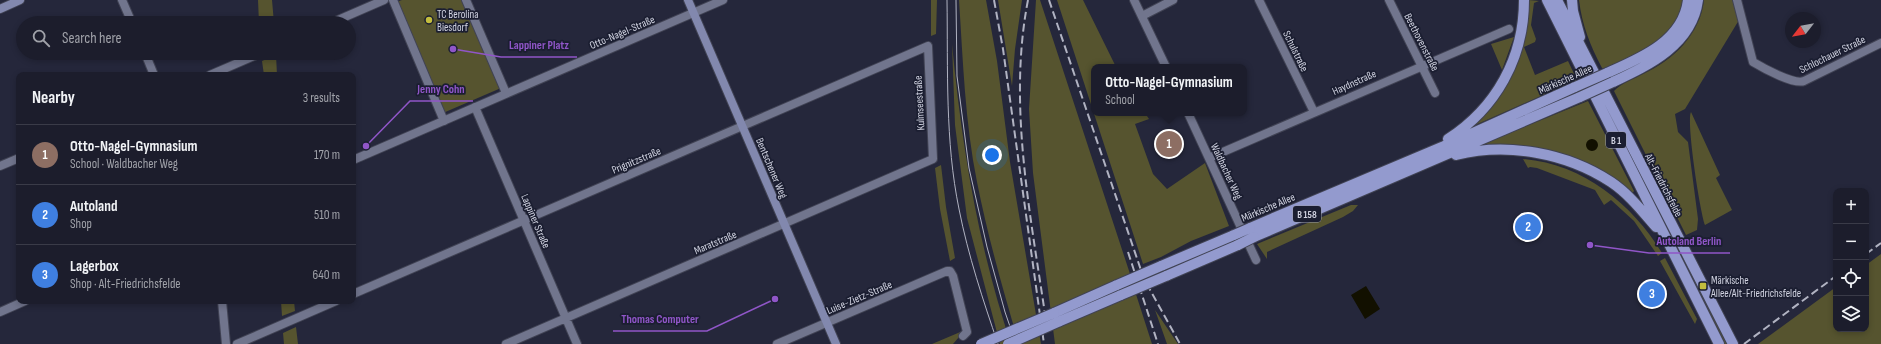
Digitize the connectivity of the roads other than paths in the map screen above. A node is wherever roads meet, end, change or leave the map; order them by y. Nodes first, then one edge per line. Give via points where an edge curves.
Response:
1 (20, 0) edge
2 (122, 0) edge
3 (384, 0) edge
4 (393, 0) edge
5 (466, 0) edge
6 (688, 0) edge
7 (723, 0) edge
8 (1134, 0) edge
9 (1173, 0) edge
10 (1259, 0) edge
11 (1389, 0) edge
12 (1524, 0) edge
13 (1547, 0) edge
14 (1557, 0) edge
15 (1572, 0) edge
16 (1688, 0) edge
17 (1698, 0) edge
18 (1737, 0) edge
19 (0, 9) edge
20 (694, 13) junction
21 (129, 16) edge
22 (347, 16) edge
23 (1142, 16) junction
24 (1509, 29) dead end
25 (1881, 43) edge
26 (928, 46) joint
27 (1586, 59) junction
28 (148, 60) edge
29 (245, 60) edge
30 (1165, 64) edge
31 (1421, 66) junction
32 (153, 72) edge
33 (217, 72) edge
34 (506, 93) junction
35 (1435, 94) dead end
36 (475, 108) junction
37 (1314, 112) junction
38 (1189, 116) edge
39 (444, 121) junction
40 (743, 126) junction
41 (1415, 157) junction
42 (1210, 158) junction
43 (16, 159) edge
44 (356, 159) edge
45 (933, 159) joint
46 (1428, 162) junction
47 (0, 166) edge
48 (523, 220) junction
49 (785, 224) junction
50 (1252, 233) junction
51 (1667, 240) junction
52 (1256, 260) dead end
53 (356, 293) edge
54 (18, 304) edge
55 (222, 304) edge
56 (329, 304) edge
57 (0, 312) edge
58 (566, 318) junction
59 (827, 322) junction
60 (963, 336) dead end
61 (226, 344) edge
62 (237, 344) edge
63 (506, 344) edge
64 (577, 344) edge
65 (777, 344) edge
66 (836, 344) edge
67 (981, 344) edge
68 (1008, 344) edge
69 (1719, 344) edge
70 (1732, 344) edge

1 - 19 street
2 - 21 street
3 - 22 street
4 - 39 street
5 - 34 street
6 - 20 street, Bentschener Weg
7 - 20 street, Otto-Nagel-Straße
8 - 23 street
9 - 23 street
10 - 37 street, Schulstraße
11 - 31 street, Beethovenstraße
12 - 41 main road via 1518,46 1510,70 1497,92 1469,124
13 - 51 main road, Alt-Friedrichsfelde / B 1
14 - 27 main road, B 1
15 - 27 main road
16 - 41 main road, Märkische Allee / B 158, bridge via 1682,20 1667,40 1645,55
17 - 46 main road, Märkische Allee / B 158, bridge via 1692,21 1676,44 1645,66 1580,97
18 - 25 street, Schlochauer Straße via 1753,62 1792,80 1804,81
20 - 34 street, Otto-Nagel-Straße
20 - 40 street, Bentschener Weg
23 - 30 street
24 - 31 street, Haydnstraße
26 - 40 street, Prignitzstraße
26 - 45 street, Kulmseestraße
27 - 70 main road, Alt-Friedrichsfelde / B 1
28 - 32 street
29 - 33 street
31 - 35 street, Beethovenstraße
31 - 37 street, Haydnstraße
34 - 36 street, Otto-Nagel-Straße
36 - 39 street, Otto-Nagel-Straße
36 - 48 street, Lappiner Straße
37 - 42 street, Haydnstraße
38 - 42 street, Waldbacher Weg
39 - 44 street, Otto-Nagel-Straße
40 - 48 street, Prignitzstraße
40 - 49 street, Bentschener Weg
41 - 50 main road, Märkische Allee / B 158
42 - 52 street, Waldbacher Weg
43 - 47 street
45 - 49 street, Maratstraße
46 - 50 main road, Märkische Allee / B 158
46 - 51 main road via 1460,154 1499,150 1529,152 1562,159 1594,172 1612,183 1632,200
48 - 53 street, Prignitzstraße
48 - 58 street, Lappiner Straße
49 - 58 street, Maratstraße
49 - 59 street, Bentschener Weg
50 - 67 main road, Märkische Allee / B 158, bridge via 1234,235
50 - 68 main road, Märkische Allee / B 158, bridge via 1238,245
51 - 69 main road, Alt-Friedrichsfelde / B 1
54 - 57 street
55 - 61 street
56 - 62 street
58 - 63 street, Maratstraße
58 - 64 street, Lappiner Straße
59 - 60 street, Luise-Zietz-Straße via 950,271 967,332
59 - 65 street, Luise-Zietz-Straße
59 - 66 street, Bentschener Weg

